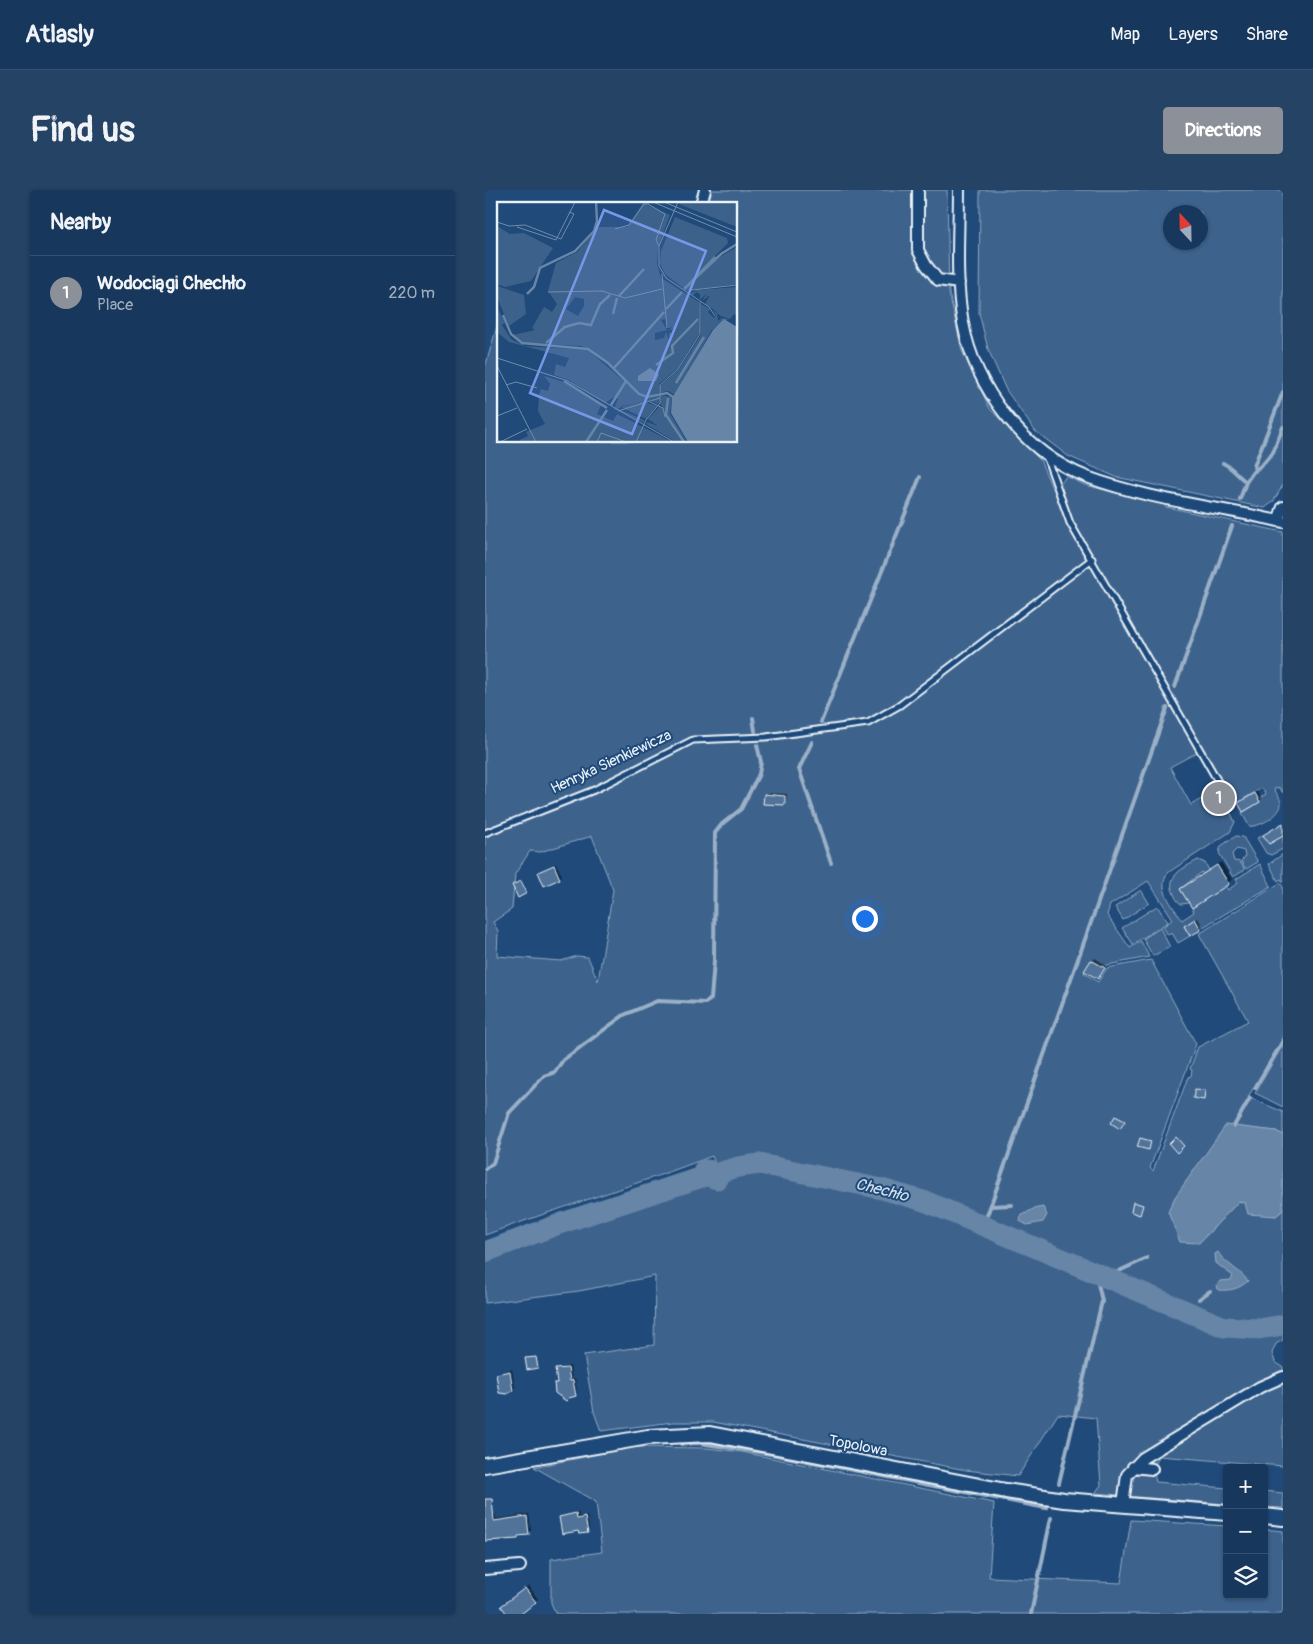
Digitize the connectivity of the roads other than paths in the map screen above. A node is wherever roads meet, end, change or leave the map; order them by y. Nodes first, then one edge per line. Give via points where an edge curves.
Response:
1 (918, 190) edge
2 (959, 190) edge
3 (959, 283) junction
4 (1045, 453) junction
5 (1283, 506) edge
6 (1281, 522) edge
7 (1091, 559) junction
8 (1232, 806) dead end
9 (485, 833) edge
10 (1283, 1378) edge
11 (485, 1465) edge
12 (1133, 1467) junction
13 (1152, 1469) dead end
14 (1124, 1497) dead end
15 (1223, 1513) edge
16 (1268, 1516) edge
17 (1283, 1518) edge
18 (520, 1566) dead end
19 (485, 1569) edge

1 - 3 street via 918,250 938,280
2 - 3 street
3 - 4 street via 963,322 979,372 1007,416
4 - 6 street via 1086,476 1114,485
4 - 7 lane via 1070,523
5 - 6 street
7 - 8 lane
7 - 9 lane, Henryka Sienkiewicza via 900,705 868,723 766,737 693,740 593,790
10 - 12 street via 1260,1387
11 - 15 street, Topolowa via 648,1437 710,1434 1064,1500
12 - 13 street
12 - 14 street via 1127,1475
16 - 17 street
18 - 19 street

